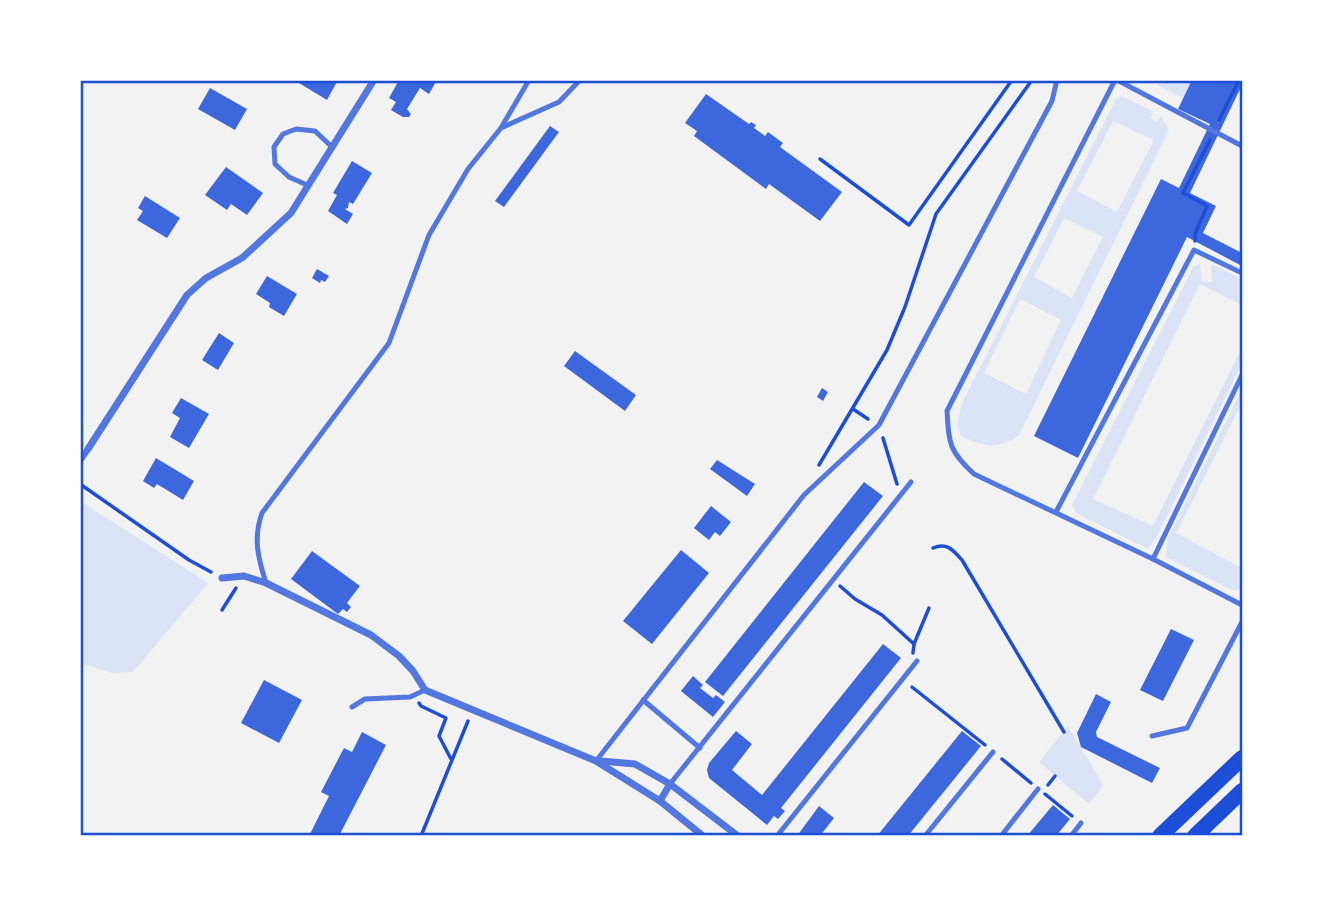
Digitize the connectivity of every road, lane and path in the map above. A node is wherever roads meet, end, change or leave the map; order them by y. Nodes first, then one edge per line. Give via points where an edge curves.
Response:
1 (374, 80) edge
2 (529, 80) edge
3 (580, 80) edge
4 (1012, 80) edge
5 (1032, 80) edge
6 (1057, 80) edge
7 (1116, 80) edge
8 (1239, 80) edge
9 (502, 128) junction
10 (1214, 131) junction
11 (1242, 146) edge
12 (332, 147) junction
13 (820, 159) dead end
14 (307, 185) junction
15 (1194, 250) junction
16 (1242, 273) edge
17 (1242, 375) edge
18 (853, 409) junction
19 (879, 425) junction
20 (88, 449) joint
21 (80, 461) edge
22 (911, 482) dead end
23 (80, 484) edge
24 (804, 495) junction
25 (900, 496) junction
26 (1056, 512) junction
27 (933, 548) dead end
28 (1153, 559) junction
29 (244, 576) junction
30 (222, 578) joint
31 (833, 580) junction
32 (266, 583) junction
33 (1242, 606) edge
34 (929, 608) dead end
35 (222, 610) dead end
36 (1242, 622) edge
37 (914, 644) junction
38 (917, 661) joint
39 (902, 679) junction
40 (425, 690) junction
41 (414, 695) junction
42 (643, 700) junction
43 (352, 707) dead end
44 (472, 709) junction
45 (1064, 732) dead end
46 (1152, 736) dead end
47 (700, 748) junction
48 (993, 752) junction
49 (1242, 758) edge
50 (452, 760) junction
51 (596, 761) junction
52 (670, 784) junction
53 (1038, 789) junction
54 (1242, 791) edge
55 (660, 801) junction
56 (1080, 824) joint
57 (1166, 830) edge
58 (421, 835) edge
59 (703, 835) edge
60 (738, 835) edge
61 (777, 835) edge
62 (925, 835) edge
63 (1001, 835) edge
64 (1071, 835) edge
65 (1153, 835) edge
66 (1195, 835) edge

1 - 12 street
2 - 9 lane
3 - 9 lane via 559,102
4 - 13 path via 909,225
5 - 18 path via 936,214 887,350
6 - 19 lane via 1052,101
7 - 10 lane
7 - 26 lane via 947,411 948,439 956,457 974,474
8 - 10 path
9 - 32 lane via 468,169 429,235 388,342 262,513 256,534
10 - 11 lane
10 - 15 path via 1183,193 1208,206 1195,234
12 - 14 street
12 - 14 lane via 315,131 296,129 283,134 274,148 275,164
14 - 20 street via 291,213 242,258 187,295
15 - 16 lane
15 - 26 lane
17 - 28 lane
18 - 19 path
18 - 24 path
19 - 24 lane
19 - 25 path
20 - 21 street
22 - 25 lane
23 - 30 path via 189,561
24 - 42 lane
25 - 31 lane
26 - 28 lane
27 - 45 path via 952,548 962,560
28 - 33 lane
29 - 30 street
29 - 32 street
29 - 35 path
31 - 37 path via 883,615
31 - 47 lane
32 - 40 street via 371,635 406,663
34 - 37 path
36 - 46 lane via 1187,728
37 - 38 path
38 - 39 lane
39 - 48 path
39 - 61 lane
40 - 41 lane
40 - 44 street
41 - 43 lane via 365,699
41 - 50 path via 421,706 446,718 439,736
42 - 47 lane
42 - 51 lane
44 - 50 path
44 - 51 street
47 - 52 lane
48 - 53 path
48 - 62 lane
49 - 57 main road
50 - 58 path
51 - 52 street via 635,764
51 - 55 street
52 - 55 street
52 - 60 street
53 - 56 path
53 - 63 lane
54 - 66 main road
55 - 59 street
56 - 64 lane
57 - 65 lane

